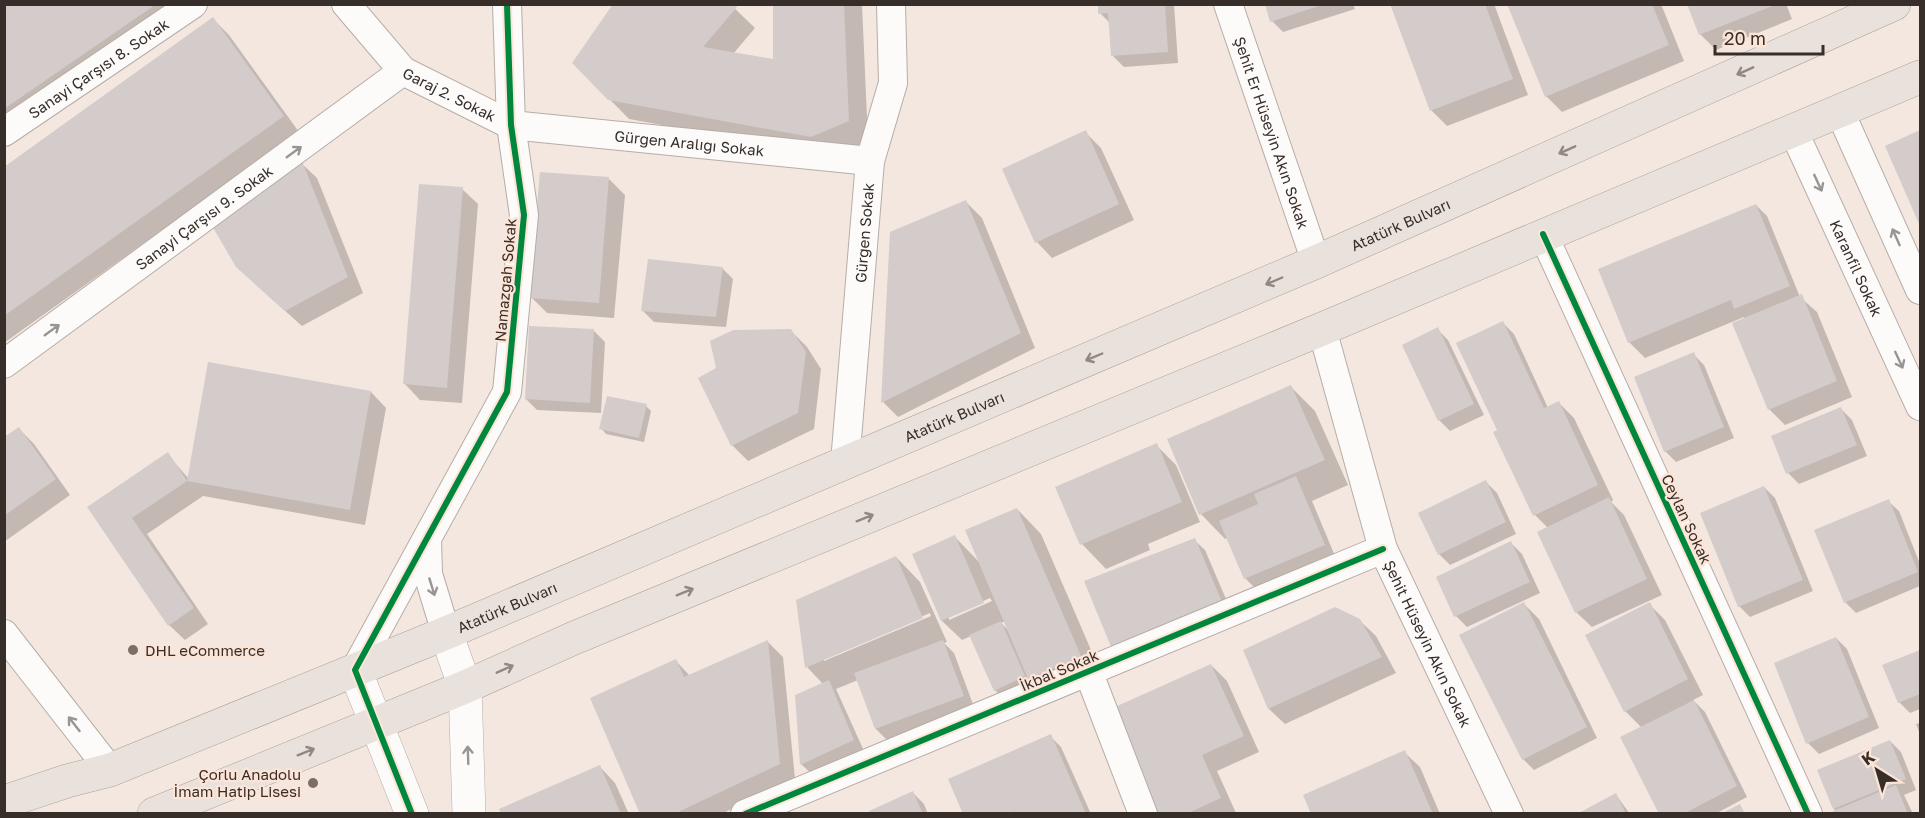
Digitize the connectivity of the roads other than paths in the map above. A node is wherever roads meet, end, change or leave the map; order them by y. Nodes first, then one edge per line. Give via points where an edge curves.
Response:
1 (193, 4) edge
2 (346, 4) edge
3 (507, 4) edge
4 (891, 4) edge
5 (1228, 4) edge
6 (1894, 4) edge
7 (403, 71) junction
8 (1920, 77) edge
9 (1840, 112) junction
10 (511, 125) junction
11 (1793, 130) junction
12 (4, 132) edge
13 (870, 161) junction
14 (1544, 234) junction
15 (1316, 262) junction
16 (1920, 290) edge
17 (1322, 329) junction
18 (4, 364) edge
19 (1920, 406) edge
20 (845, 463) junction
21 (427, 538) junction
22 (1383, 549) junction
23 (446, 633) junction
24 (4, 634) edge
25 (355, 670) junction
26 (1088, 671) junction
27 (465, 687) junction
28 (376, 723) junction
29 (110, 770) junction
30 (4, 802) edge
31 (760, 811) edge
32 (154, 813) edge
33 (412, 813) edge
34 (469, 813) edge
35 (1143, 813) edge
36 (1509, 813) edge
37 (1808, 813) edge

1 - 12 street, Sanayi Çarşısı 8. Sokak
2 - 7 street, Garaj 2. Sokak
3 - 10 street, Namazgah Sokak
4 - 13 street, Gürgen Sokak via 893,83
5 - 15 street, Şehit Er Hüseyin Akın Sokak
6 -> 15 main road, Atatürk Bulvarı
7 - 10 street, Garaj 2. Sokak
18 -> 7 street, Sanayi Çarşısı 9. Sokak
8 - 9 main road
9 - 11 main road
16 -> 9 street
10 - 13 street, Gürgen Aralığı Sokak
10 - 21 street, Namazgah Sokak via 524,215 507,392
11 - 14 main road
11 -> 19 street, Karanfil Sokak
13 - 20 street, Gürgen Sokak
14 - 17 main road
14 - 37 street, Ceylan Sokak
15 -> 20 main road, Atatürk Bulvarı
17 - 22 street, Şehit Hüseyin Akın Sokak
27 -> 17 main road via 574,638
20 - 23 main road, Atatürk Bulvarı
21 -> 23 street via 428,574
21 - 25 street, Namazgah Sokak
22 - 26 street, İkbal Sokak
22 - 36 street, Şehit Hüseyin Akın Sokak
23 - 25 main road, Atatürk Bulvarı
23 - 27 street
29 -> 24 street
25 - 28 street
25 - 29 main road, Atatürk Bulvarı
26 - 31 street, İkbal Sokak
26 - 35 street
27 - 28 main road
34 -> 27 street
32 -> 28 main road
28 - 33 street
29 - 30 main road, Atatürk Bulvarı

